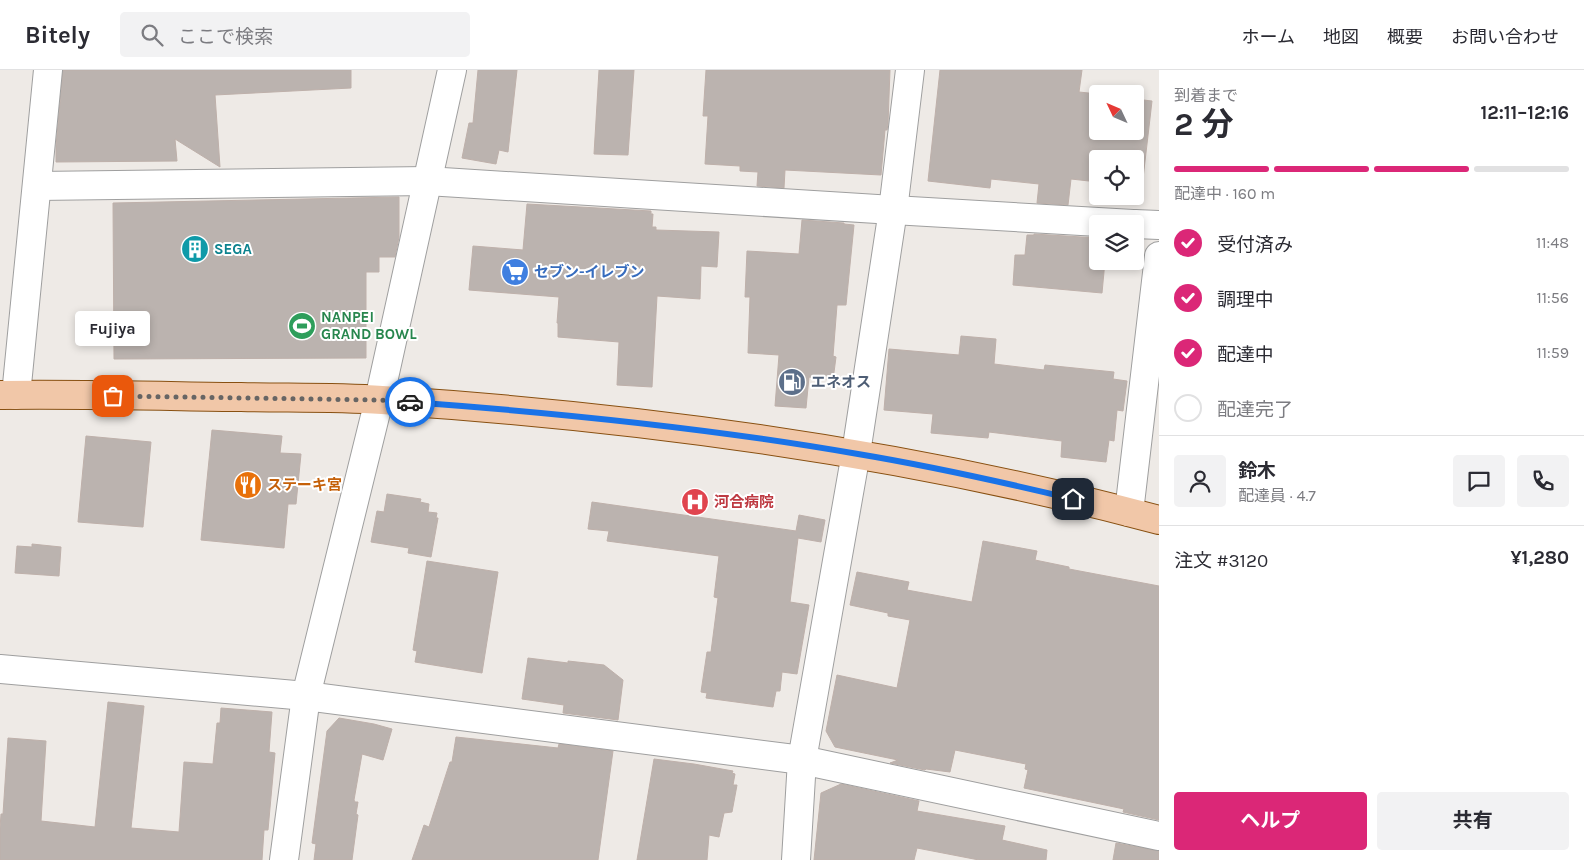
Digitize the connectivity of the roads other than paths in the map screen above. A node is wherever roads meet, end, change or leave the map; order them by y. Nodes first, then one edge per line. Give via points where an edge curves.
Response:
1 (48, 70) edge
2 (452, 70) edge
3 (910, 70) edge
4 (427, 181) junction
5 (38, 186) junction
6 (893, 210) junction
7 (1089, 221) edge
8 (1144, 224) edge
9 (1159, 225) edge
10 (1159, 256) edge
11 (8, 395) edge
12 (379, 400) junction
13 (856, 453) junction
14 (1129, 512) junction
15 (1159, 520) edge
16 (0, 669) edge
17 (306, 696) junction
18 (802, 760) junction
19 (1159, 836) edge
20 (284, 860) edge
21 (796, 860) edge

1 - 5 street
2 - 4 street
3 - 6 street
4 - 5 street
4 - 6 street
4 - 12 street
5 - 11 street
6 - 7 street
6 - 13 street
8 - 9 street
10 - 14 street
11 - 12 main road
12 - 13 main road via 567,414
12 - 17 street
13 - 14 main road
13 - 18 street
14 - 15 main road
16 - 17 street
17 - 18 street
17 - 20 street
18 - 19 street
18 - 21 street

